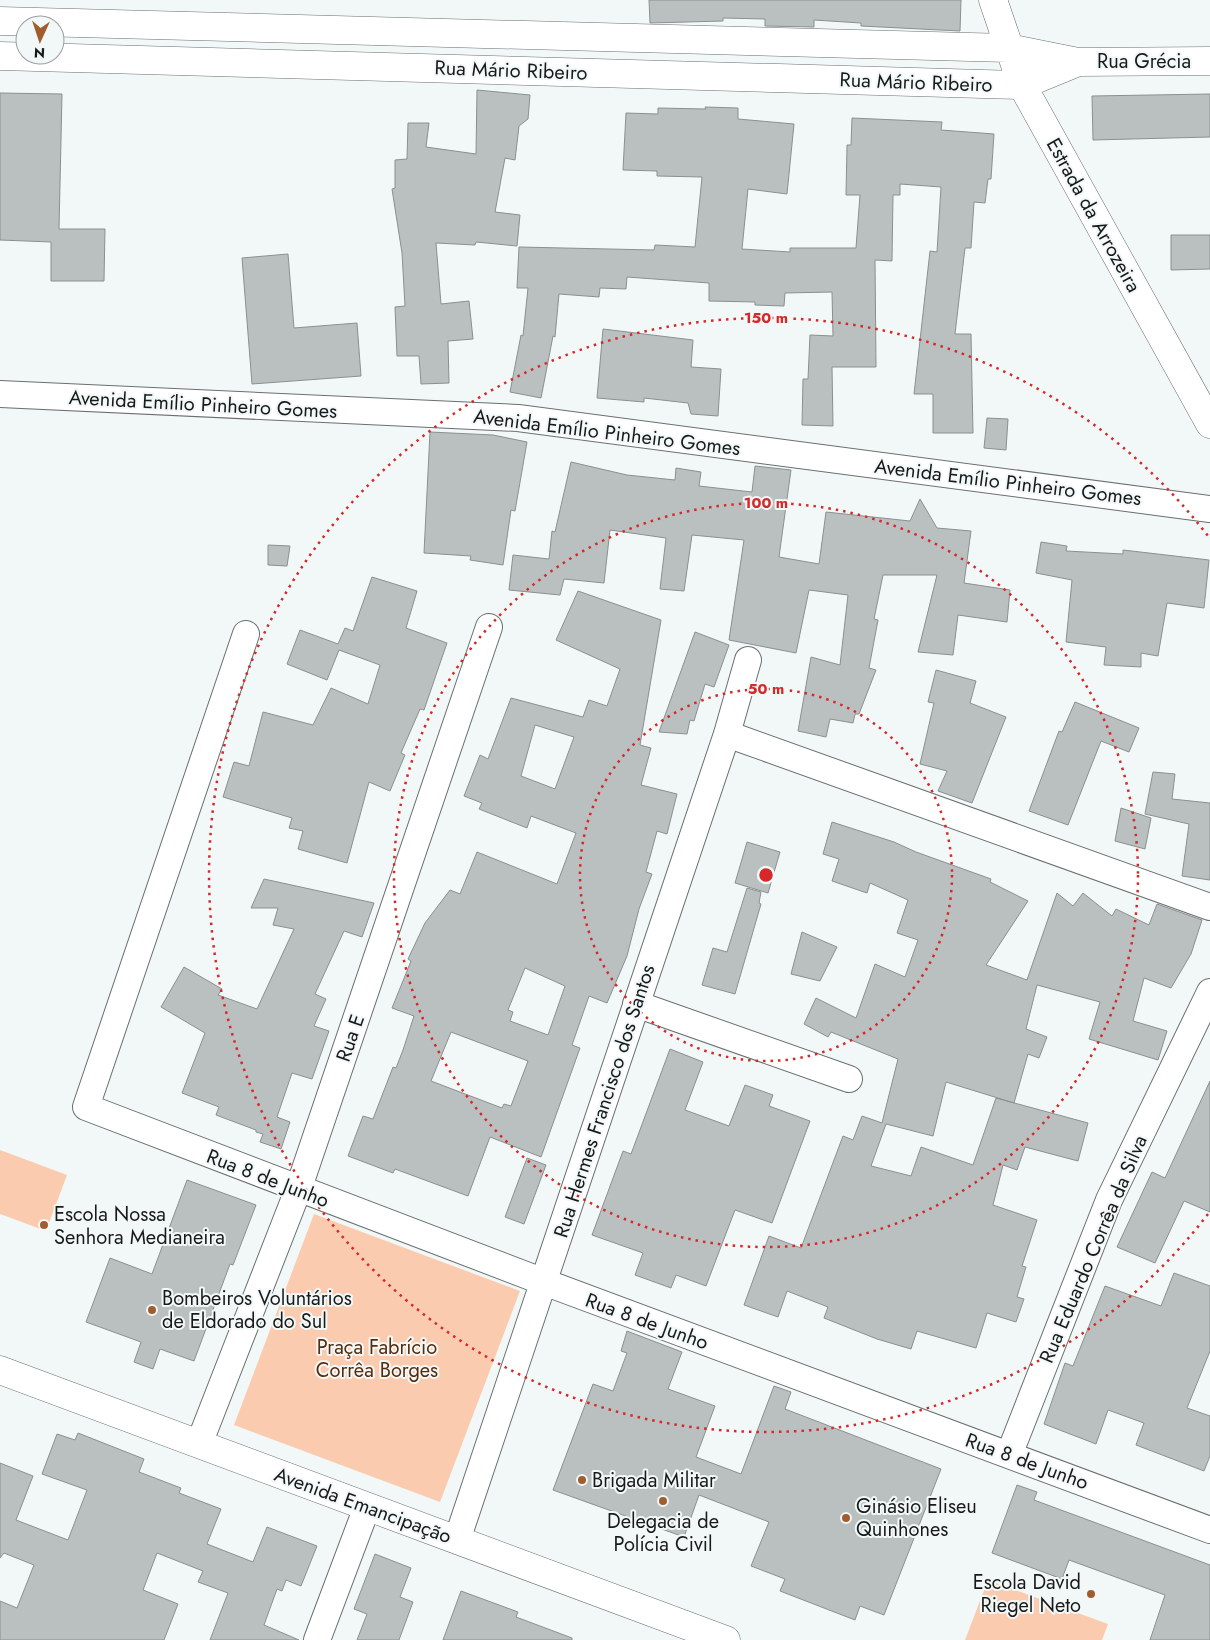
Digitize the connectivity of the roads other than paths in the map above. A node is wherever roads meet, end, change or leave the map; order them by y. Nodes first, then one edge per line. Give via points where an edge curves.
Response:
1 (993, 0) edge
2 (0, 21) edge
3 (354, 31) junction
4 (1008, 48) junction
5 (0, 56) edge
6 (1210, 61) edge
7 (1078, 62) junction
8 (350, 66) junction
9 (1022, 85) junction
10 (0, 394) edge
11 (1209, 420) edge
12 (1210, 509) edge
13 (489, 627) dead end
14 (246, 634) dead end
15 (748, 660) dead end
16 (727, 734) junction
17 (1210, 908) edge
18 (1210, 992) edge
19 (636, 1004) junction
20 (849, 1079) dead end
21 (298, 1190) junction
22 (544, 1282) junction
23 (0, 1370) edge
24 (198, 1444) junction
25 (1009, 1454) junction
26 (367, 1507) junction
27 (1210, 1530) edge
28 (458, 1540) junction
29 (317, 1640) edge
30 (726, 1640) edge

1 - 4 main road, Estrada da Arrozeira
2 - 3 main road, Rua Mário Ribeiro
3 - 4 main road, Rua Mário Ribeiro
3 - 8 main road
4 - 7 main road, Rua Grécia
4 - 9 main road, Estrada da Arrozeira
5 - 8 main road, Rua Mário Ribeiro
6 - 7 main road, Rua Grécia
7 - 9 main road, Rua Grécia
8 - 9 main road, Rua Mário Ribeiro
9 - 11 main road, Estrada da Arrozeira
10 - 12 street, Avenida Emílio Pinheiro Gomes via 518,418
13 - 21 street, Rua E
14 - 21 street, Rua 8 de Junho via 86,1107
15 - 16 street, Rua Hermes Francisco dos Santos
16 - 17 street
16 - 19 street, Rua Hermes Francisco dos Santos
18 - 25 street, Rua Eduardo Corrêa da Silva via 1109,1200
19 - 20 street
19 - 22 street, Rua Hermes Francisco dos Santos
21 - 22 street, Rua 8 de Junho
21 - 24 street, Rua E
22 - 25 street, Rua 8 de Junho
22 - 28 street, Rua Hermes Francisco dos Santos
23 - 24 main road, Avenida Emancipação
24 - 26 main road, Avenida Emancipação
25 - 27 street, Rua 8 de Junho
26 - 28 main road, Avenida Emancipação
26 - 29 street
28 - 30 main road, Avenida Emancipação

